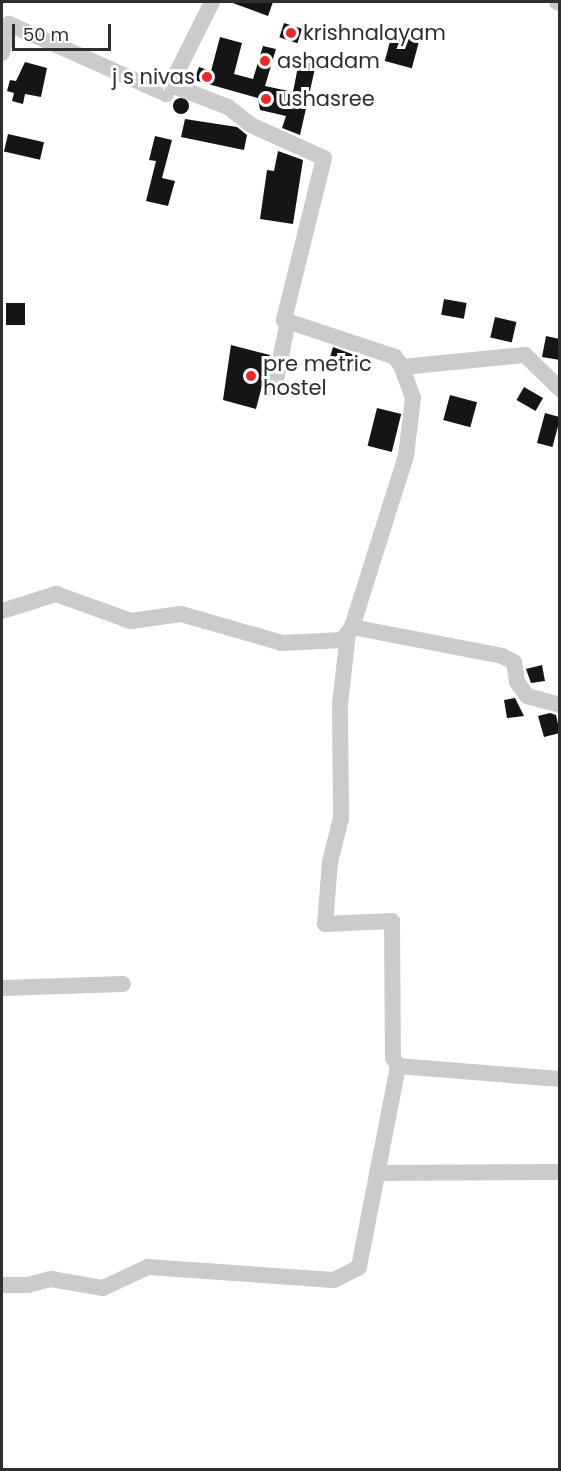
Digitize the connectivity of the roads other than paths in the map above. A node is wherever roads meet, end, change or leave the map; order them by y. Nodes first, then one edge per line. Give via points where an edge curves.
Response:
1 (212, 2) edge
2 (2, 53) edge
3 (171, 85) junction
4 (288, 321) junction
5 (402, 367) junction
6 (560, 388) edge
7 (274, 390) dead end
8 (2, 611) edge
9 (350, 630) junction
10 (560, 705) edge
11 (123, 984) dead end
12 (2, 988) edge
13 (398, 1066) junction
14 (560, 1080) edge
15 (560, 1172) edge
16 (377, 1173) junction
17 (2, 1285) edge

1 - 3 street
2 - 3 street via 9,24 166,94
3 - 4 street via 228,107 251,125 324,158 286,309 284,320
4 - 5 street via 395,357
4 - 7 street
5 - 6 street via 525,355
5 - 9 street via 413,398 406,456
8 - 9 street via 56,594 131,621 181,614 282,643 323,644 342,640
9 - 10 street via 502,656 514,662 517,682 526,696
9 - 13 street via 340,704 341,818 330,862 325,924 392,921 393,1058
11 - 12 street
13 - 14 street
13 - 16 street
15 - 16 street
16 - 17 street via 359,1267 334,1280 148,1267 103,1288 51,1279 28,1286

